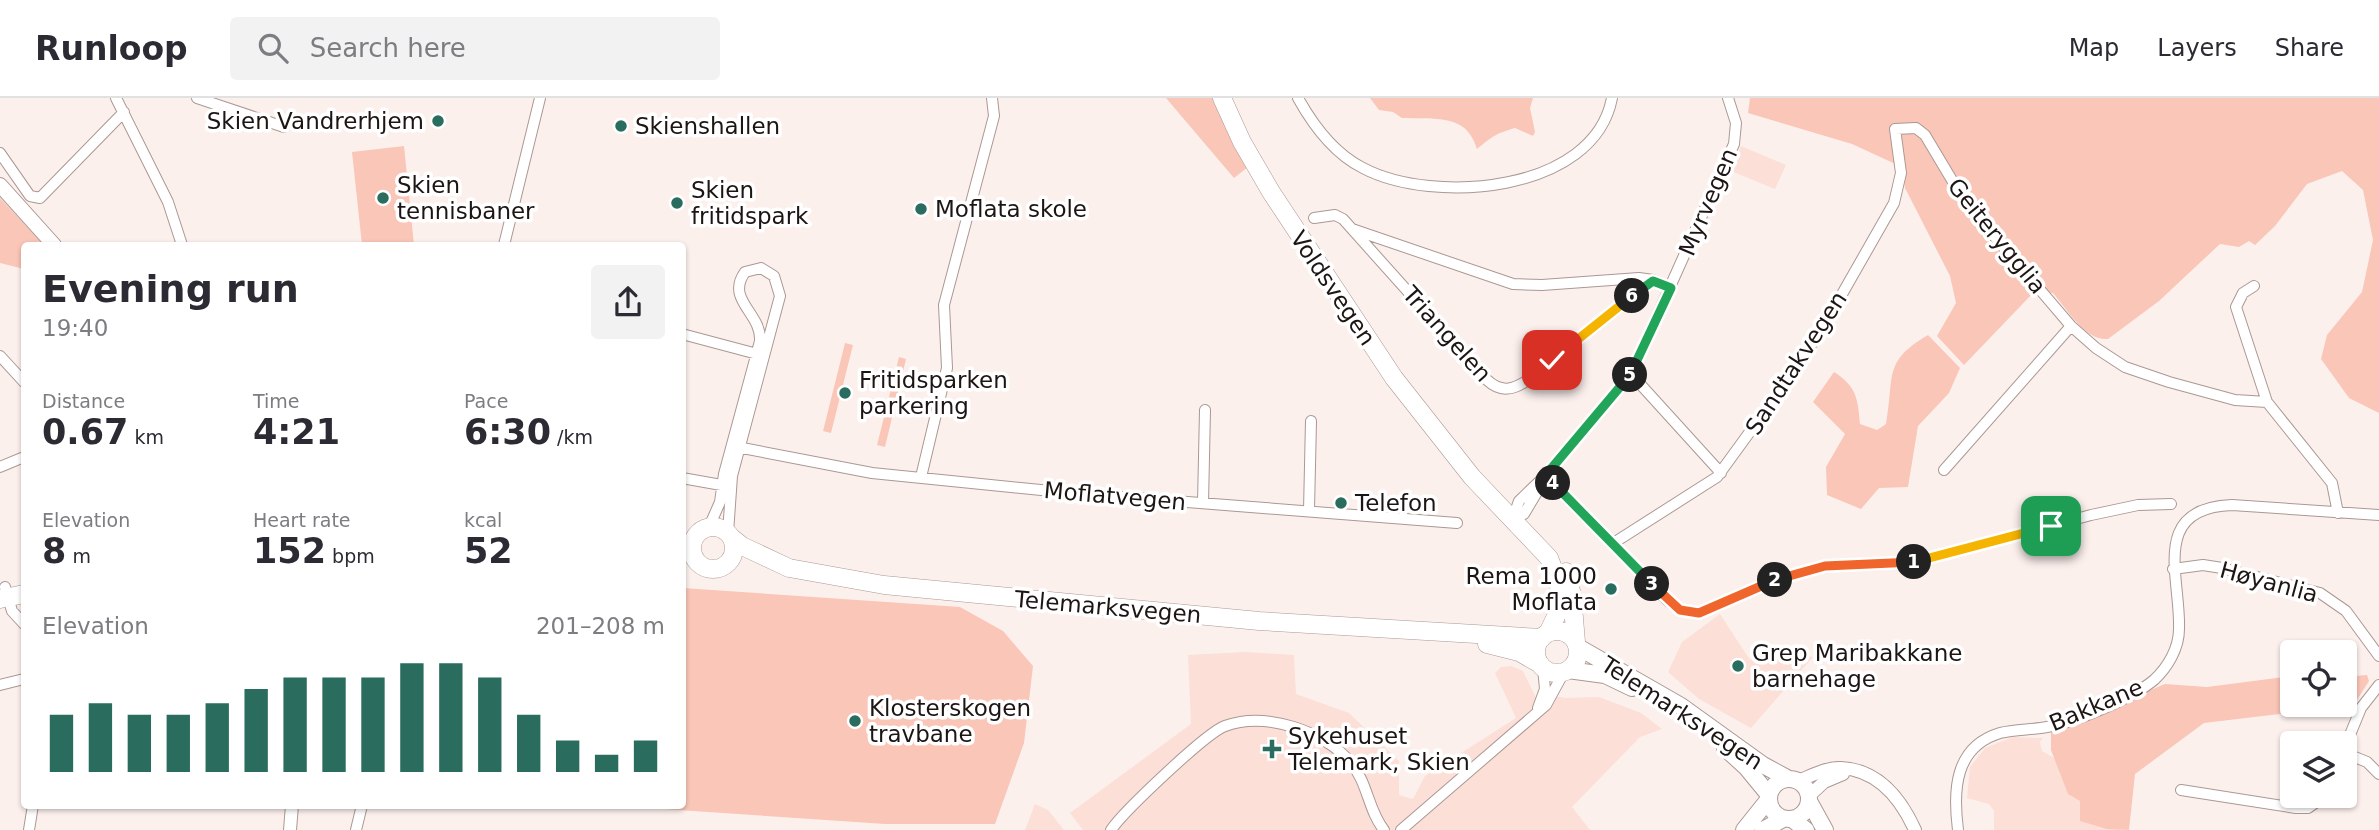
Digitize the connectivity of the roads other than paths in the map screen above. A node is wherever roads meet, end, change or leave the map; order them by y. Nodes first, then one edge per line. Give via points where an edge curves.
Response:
1 (118, 98) edge
2 (197, 98) edge
3 (540, 98) edge
4 (992, 98) edge
5 (1222, 98) edge
6 (1298, 98) edge
7 (1612, 98) edge
8 (1728, 98) edge
9 (124, 112) junction
10 (284, 127) dead end
11 (1895, 129) joint
12 (0, 153) edge
13 (0, 185) edge
14 (1314, 218) dead end
15 (1352, 229) junction
16 (51, 242) edge
17 (181, 242) edge
18 (506, 242) edge
19 (1653, 281) junction
20 (2254, 286) dead end
21 (1671, 288) junction
22 (2071, 326) junction
23 (686, 335) edge
24 (760, 354) junction
25 (0, 356) edge
26 (1631, 374) junction
27 (21, 379) edge
28 (2267, 402) junction
29 (1205, 410) dead end
30 (1311, 421) dead end
31 (737, 447) junction
32 (21, 458) edge
33 (0, 467) edge
34 (1944, 470) dead end
35 (1721, 473) junction
36 (1545, 476) junction
37 (921, 477) junction
38 (686, 479) edge
39 (726, 486) junction
40 (1203, 503) junction
41 (2171, 504) dead end
42 (1309, 510) junction
43 (1518, 513) junction
44 (2338, 513) junction
45 (2379, 515) edge
46 (1457, 523) dead end
47 (709, 527) junction
48 (730, 535) junction
49 (688, 542) edge
50 (1612, 544) junction
51 (690, 561) edge
52 (730, 562) junction
53 (785, 566) junction
54 (2173, 569) junction
55 (8, 593) edge
56 (21, 621) edge
57 (1433, 633) junction
58 (1545, 636) junction
59 (1577, 644) junction
60 (2379, 656) edge
61 (1541, 666) junction
62 (1566, 671) junction
63 (21, 680) edge
64 (0, 685) edge
65 (2379, 685) edge
66 (1533, 716) junction
67 (2352, 731) edge
68 (2357, 757) edge
69 (1861, 773) junction
70 (2379, 774) edge
71 (1793, 780) junction
72 (2180, 790) dead end
73 (1768, 798) junction
74 (1809, 799) junction
75 (2280, 806) edge
76 (32, 809) edge
77 (292, 809) edge
78 (361, 809) edge
79 (1787, 819) junction
80 (29, 830) edge
81 (290, 830) edge
82 (356, 830) edge
83 (1111, 830) edge
84 (1386, 830) edge
85 (1398, 830) edge
86 (1744, 830) edge
87 (1763, 830) edge
88 (1806, 830) edge
89 (1825, 830) edge
90 (1915, 830) edge
91 (1958, 830) edge

1 - 9 street
2 - 10 street
3 - 18 street
4 - 37 street via 995,116 944,305 947,369
5 - 43 highway, Voldsvegen via 1254,164 1294,229 1406,396 1463,465
6 - 7 street via 1318,129 1359,166 1393,180 1458,188 1502,183 1562,162 1597,134
8 - 21 street, Myrvegen via 1736,123 1734,144
9 - 12 street via 40,198 30,196
9 - 17 street via 168,202
11 - 22 street, Geiterygglia via 1916,128 1925,135 1958,194
11 - 35 street, Sandtakvegen via 1901,173 1889,215 1825,324
13 - 16 main road
14 - 15 street, Triangelen via 1335,215
15 - 19 street, Triangelen via 1513,284
15 - 19 street, Triangelen via 1487,380 1502,389 1528,380
19 - 21 street, Triangelen
20 - 28 street via 2243,293 2236,307
21 - 26 street, Myrvegen
22 - 28 street, Geiterygglia via 2125,367 2202,392
22 - 34 street
23 - 24 street
24 - 24 street via 780,288 771,272 756,267 742,275 737,292 760,326
24 - 31 street
25 - 27 street
26 - 35 street
26 - 36 street, Myrvegen
28 - 44 street via 2332,483
29 - 40 street
30 - 42 street
31 - 37 street, Moflatvegen via 872,473
31 - 39 street
32 - 33 street
35 - 50 street, Sandtakvegen
36 - 43 street, Myrvegen
36 - 50 street
37 - 40 street, Moflatvegen
38 - 39 street
39 - 47 street
39 - 48 street
40 - 42 street, Moflatvegen
41 - 50 street via 2138,505 2091,515 1912,563 1825,566 1764,584 1699,613 1674,605
42 - 46 street, Moflatvegen
43 - 58 highway, Voldsvegen via 1549,558 1559,584 1559,616
43 - 59 highway, Voldsvegen via 1551,546 1567,575
44 - 45 street, Bakkane
44 - 54 street, Bakkane via 2246,505 2213,507 2195,516 2181,531 2174,546
47 - 48 highway, Telemarksvegen
47 - 49 highway, Telemarksvegen
48 - 52 highway via 734,553
48 - 53 highway, Telemarksvegen via 742,546
49 - 51 highway, Telemarksvegen
51 - 52 highway, Telemarksvegen via 711,569
52 - 53 highway, Telemarksvegen
53 - 57 highway, Telemarksvegen via 924,589
54 - 60 street, Høyanlia via 2222,568 2320,593 2346,611
54 - 91 street, Bakkane via 2179,630 2164,669 2141,688 2074,719 1999,734 1981,743 1968,754 1956,778
55 - 56 street via 12,611
57 - 58 highway, Telemarksvegen
57 - 61 highway, Telemarksvegen via 1510,649
58 - 59 highway via 1562,632
58 - 61 highway via 1537,648
59 - 62 highway via 1578,658
59 - 71 main road, Telemarksvegen
61 - 62 highway via 1553,673
61 - 66 street via 1545,689
62 - 66 street via 1546,705
62 - 73 main road, Telemarksvegen via 1605,675 1696,726 1746,767
63 - 64 street
65 - 67 street via 2361,708
66 - 85 street
68 - 70 street
69 - 71 street via 1832,769
69 - 74 street via 1835,776
69 - 90 street via 1893,793
71 - 73 main road via 1776,783
71 - 74 main road
72 - 75 street
73 - 79 main road via 1774,814
73 - 86 main road
74 - 79 main road via 1804,813
74 - 89 main road
76 - 80 street
77 - 81 street
78 - 82 street
79 - 87 main road
79 - 88 main road
83 - 84 street via 1198,744 1224,726 1244,723 1301,729 1332,745 1352,763
84 - 85 street

